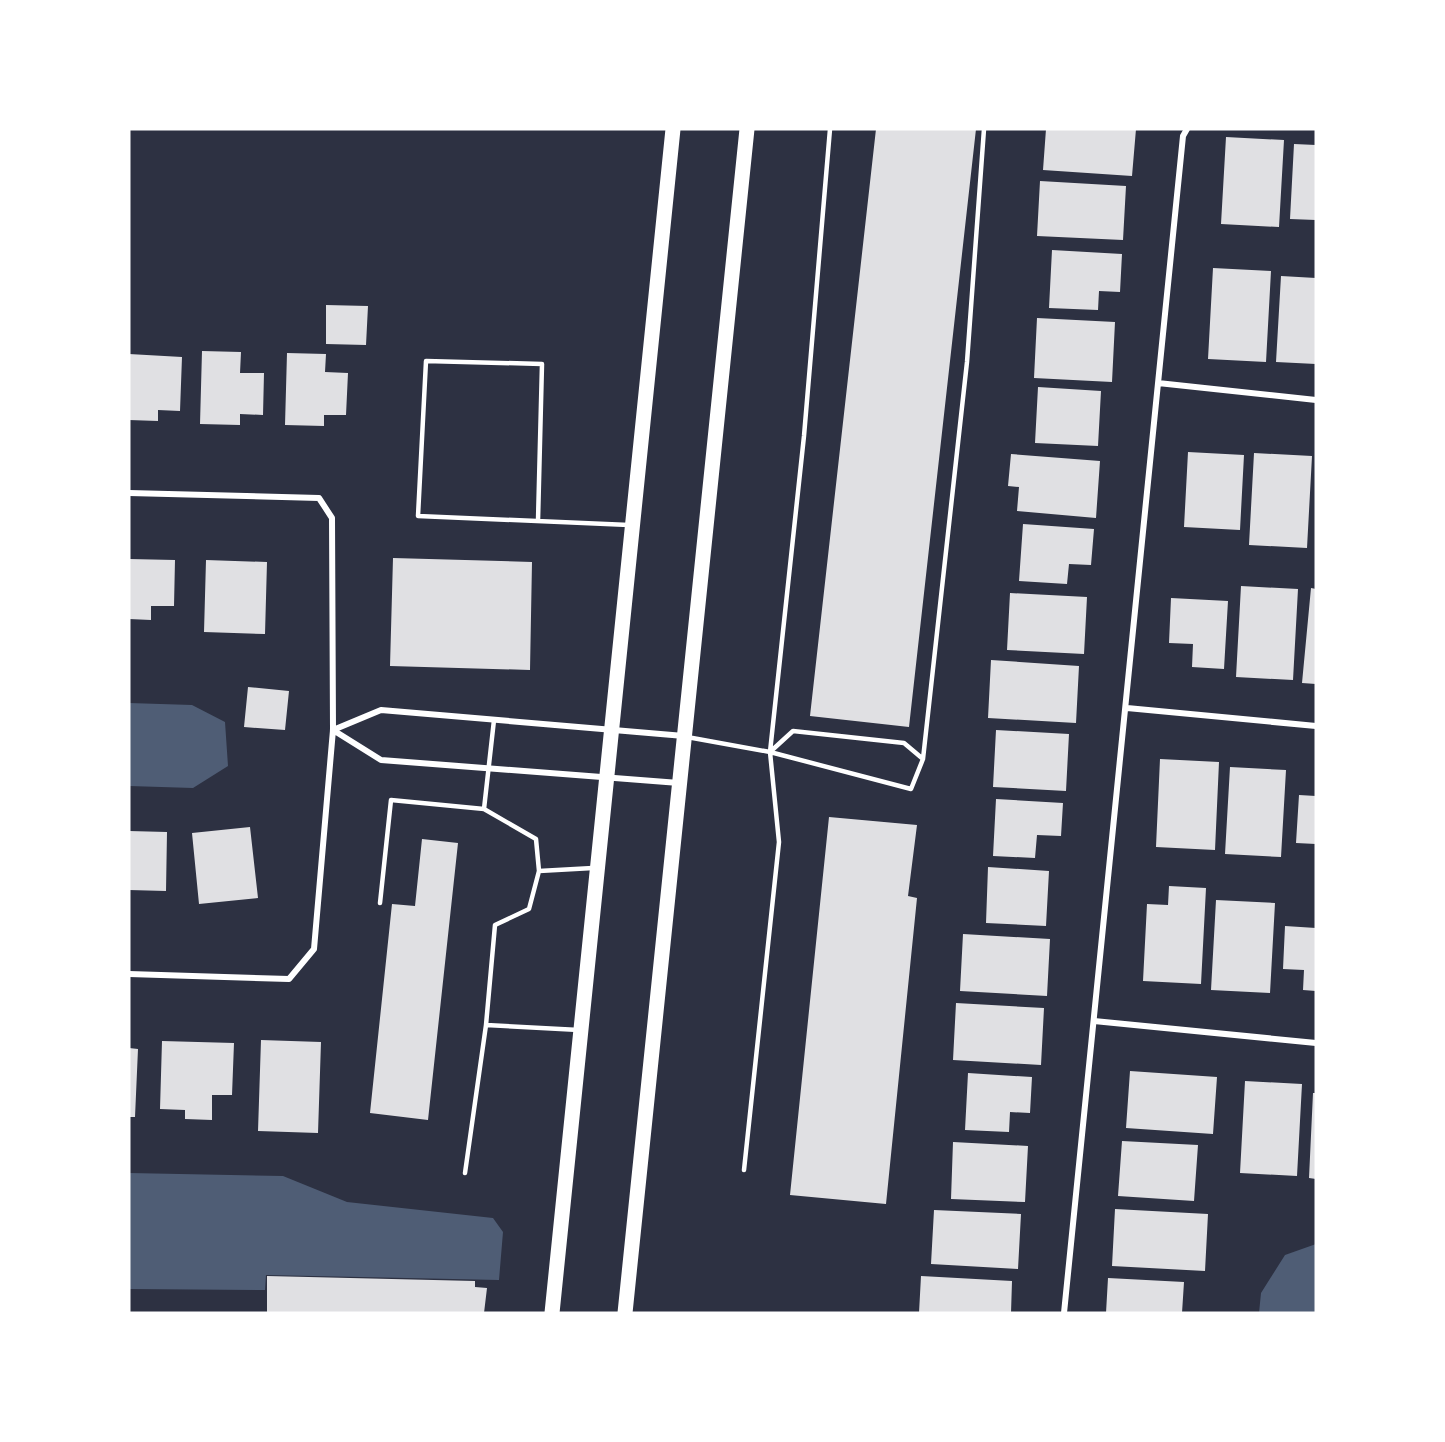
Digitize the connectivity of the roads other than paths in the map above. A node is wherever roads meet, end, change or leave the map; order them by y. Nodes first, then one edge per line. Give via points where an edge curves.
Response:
1 (673, 129) edge
2 (747, 129) edge
3 (831, 129) edge
4 (984, 129) edge
5 (1187, 129) edge
6 (1158, 383) junction
7 (1316, 400) edge
8 (129, 493) edge
9 (538, 521) junction
10 (632, 525) junction
11 (1127, 708) junction
12 (494, 720) junction
13 (1316, 726) edge
14 (333, 730) junction
15 (612, 730) junction
16 (684, 736) junction
17 (770, 752) junction
18 (923, 759) junction
19 (490, 767) junction
20 (607, 777) junction
21 (679, 783) junction
22 (484, 809) junction
23 (596, 868) junction
24 (539, 871) junction
25 (380, 903) dead end
26 (129, 975) edge
27 (1094, 1020) junction
28 (486, 1025) junction
29 (580, 1030) junction
30 (1316, 1043) edge
31 (744, 1170) dead end
32 (465, 1173) dead end
33 (552, 1313) edge
34 (625, 1313) edge
35 (1064, 1313) edge

1 - 10 main road
2 - 16 main road
3 - 17 lane
4 - 18 lane via 967,362
5 - 6 street via 1183,136
6 - 7 street
6 - 11 street
8 - 14 street via 319,498 332,518
9 - 9 lane via 418,516 426,361 542,364
9 - 10 lane
10 - 15 main road
11 - 13 street
11 - 27 street
12 - 14 street via 381,710
12 - 15 street
12 - 19 lane
14 - 19 street via 381,760
14 - 26 street via 314,949 289,979
15 - 16 street
15 - 20 main road
16 - 17 lane
16 - 21 main road
17 - 18 lane via 793,731 904,743
17 - 18 lane via 911,789
17 - 31 lane via 779,842
19 - 20 street
19 - 22 lane
20 - 21 street
20 - 23 main road
21 - 34 main road
22 - 24 lane via 537,839
22 - 25 lane via 391,800
23 - 24 lane
23 - 29 main road
24 - 28 lane via 529,909 495,925
27 - 30 street
27 - 35 street
28 - 29 lane
28 - 32 lane
29 - 33 main road

